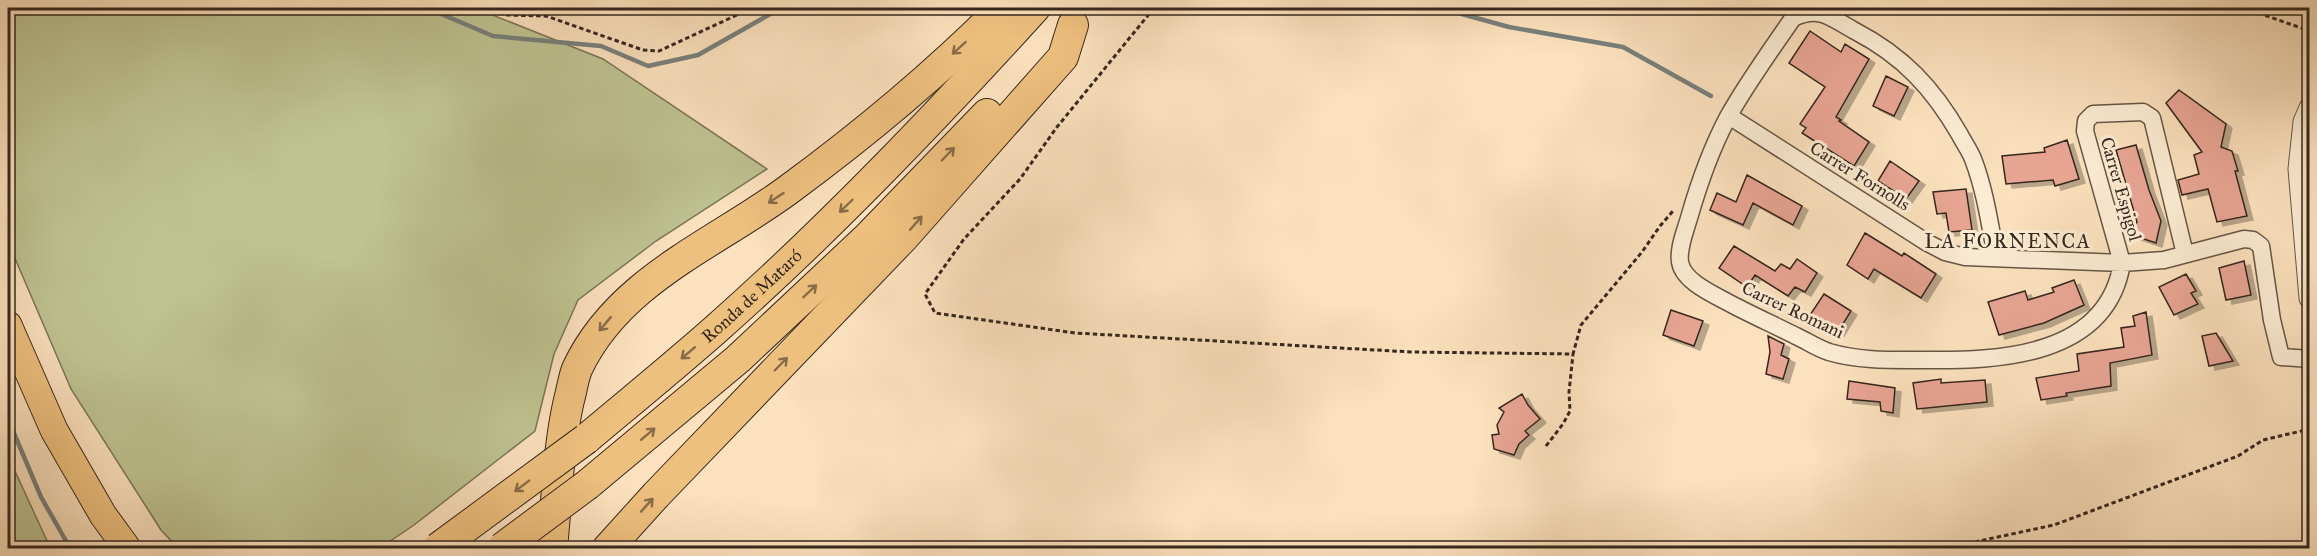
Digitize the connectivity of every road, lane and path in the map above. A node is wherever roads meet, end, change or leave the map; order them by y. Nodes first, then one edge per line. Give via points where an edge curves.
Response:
1 (477, 8) edge
2 (752, 8) edge
3 (1002, 8) edge
4 (1035, 8) edge
5 (1154, 8) edge
6 (2244, 8) edge
7 (1080, 16) edge
8 (2310, 32) edge
9 (2310, 108) edge
10 (1729, 116) junction
11 (1692, 210) junction
12 (2185, 254) junction
13 (1996, 257) junction
14 (2122, 263) junction
15 (2310, 298) edge
16 (8, 325) edge
17 (1573, 354) junction
18 (2310, 359) edge
19 (2310, 429) edge
20 (1546, 446) dead end
21 (127, 549) edge
22 (438, 549) edge
23 (501, 549) edge
24 (552, 549) edge
25 (608, 549) edge
26 (1953, 549) edge

1 - 2 path via 506,15 546,16 643,50 659,51
3 -> 24 highway via 849,144 787,191 647,283 603,326 576,372 564,422
4 -> 22 highway, Ronda de Mataró, bridge via 818,234 714,331 586,439
5 - 17 path via 1020,179 964,239 925,294 935,313 1075,333 1411,352
6 - 8 path
23 -> 7 highway, Ronda de Mataró, bridge via 587,485 738,359 868,237
25 -> 7 highway via 904,237 1063,57
9 - 15 street via 2304,122 2299,161
10 - 11 street, Carrer Romani
10 - 13 street, Carrer Fornolls via 1945,252 1965,257
10 - 13 street, Carrer Romani via 1793,18 1807,11 1820,12 1882,45 1920,77 1936,98 1973,159
11 - 14 street, Carrer Romani via 1679,252 1680,265 1691,279 1734,306 1827,351 1851,356 1892,360 1990,359 2046,347 2094,321 2119,283
11 - 17 path via 1681,207 1671,213 1581,325
12 - 14 street, Carrer Fornolls
12 - 14 street, Carrer Espigol via 2152,118 2143,112 2093,114 2086,121 2085,131
12 - 18 street, Carrer Fornolls via 2244,238 2261,246 2281,357
13 - 14 street, Carrer Fornolls
16 - 21 main road via 54,430
17 - 20 path via 1570,411
19 - 26 path via 2263,440 2238,456 2054,525

